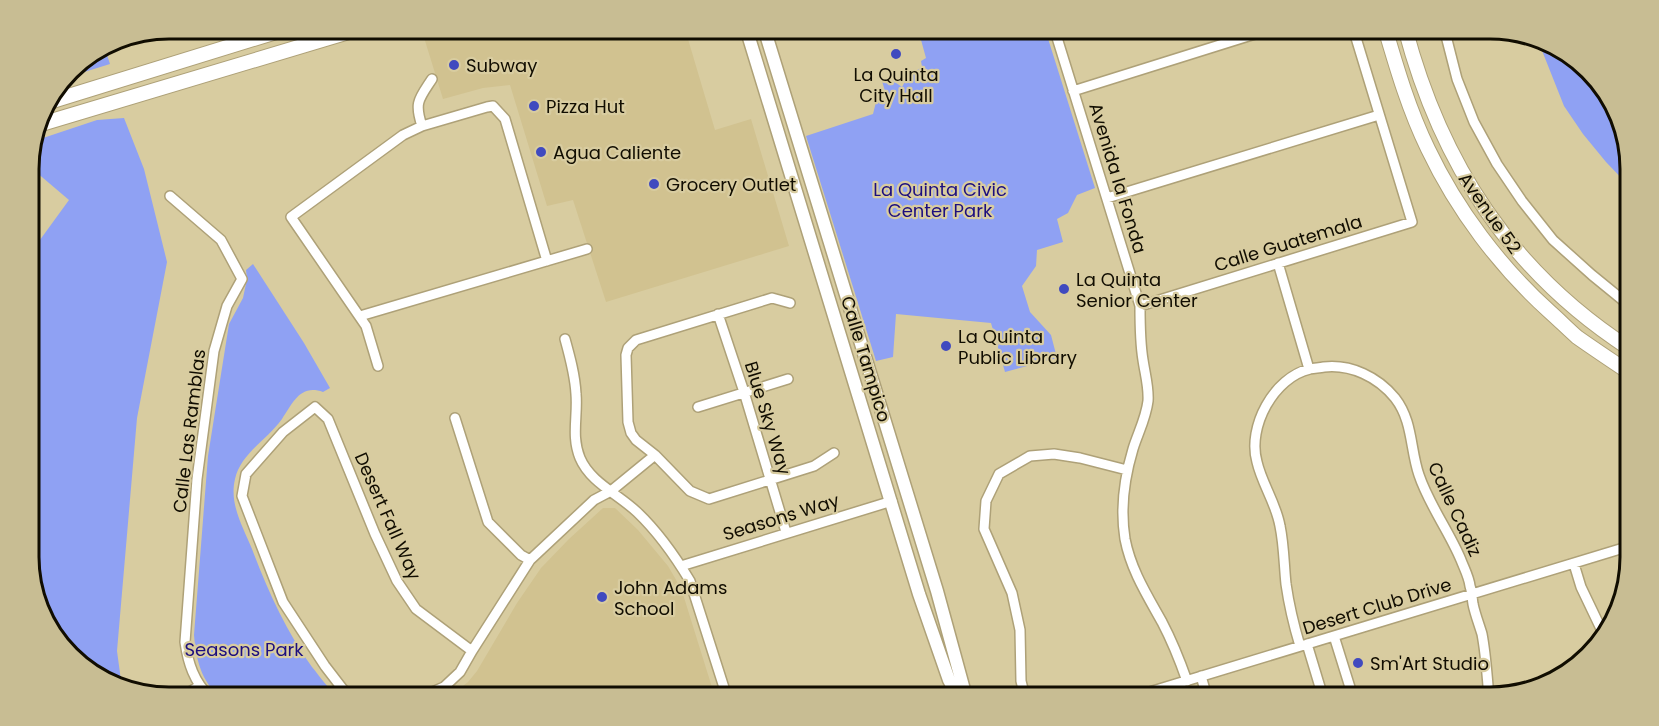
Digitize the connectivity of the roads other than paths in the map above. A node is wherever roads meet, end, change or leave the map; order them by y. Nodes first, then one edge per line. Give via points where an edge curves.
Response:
1 (253, 39) edge
2 (325, 39) edge
3 (749, 39) edge
4 (767, 39) edge
5 (1057, 39) edge
6 (1239, 39) edge
7 (1356, 39) edge
8 (1388, 39) edge
9 (1408, 39) edge
10 (1447, 39) edge
11 (432, 79) dead end
12 (1073, 91) junction
13 (60, 99) edge
14 (1379, 115) junction
15 (48, 122) edge
16 (422, 126) junction
17 (170, 196) dead end
18 (1107, 198) junction
19 (587, 249) dead end
20 (547, 261) junction
21 (1278, 263) junction
22 (1620, 298) edge
23 (790, 303) dead end
24 (1140, 306) junction
25 (718, 314) junction
26 (360, 316) junction
27 (565, 339) dead end
28 (1620, 342) edge
29 (378, 366) dead end
30 (1620, 366) edge
31 (1309, 369) junction
32 (788, 379) dead end
33 (744, 392) junction
34 (698, 406) dead end
35 (455, 418) dead end
36 (834, 453) dead end
37 (655, 455) junction
38 (1127, 471) junction
39 (769, 481) junction
40 (610, 491) junction
41 (892, 501) junction
42 (786, 532) junction
43 (1620, 549) edge
44 (530, 560) junction
45 (1574, 564) junction
46 (681, 566) junction
47 (937, 591) junction
48 (1472, 594) junction
49 (1600, 626) edge
50 (1334, 636) junction
51 (1303, 645) junction
52 (472, 651) junction
53 (1201, 676) junction
54 (1187, 681) junction
55 (1174, 685) joint
56 (199, 686) edge
57 (341, 687) edge
58 (444, 687) edge
59 (724, 687) edge
60 (953, 687) edge
61 (963, 687) edge
62 (1022, 687) edge
63 (1167, 687) edge
64 (1204, 687) edge
65 (1319, 687) edge
66 (1350, 687) edge
67 (1488, 687) edge

1 - 13 main road
2 - 15 main road
3 - 41 street, Calle Tampico
4 - 47 street, Calle Tampico
5 - 12 street, Avenida la Fonda
6 - 12 street
7 - 14 street
8 - 30 main road, Avenue 52 via 1428,150 1479,233 1544,307 1576,336
9 - 28 main road, Avenue 52 via 1446,144 1501,232 1572,307
10 - 22 street via 1456,79 1497,164 1553,240
11 - 16 street via 417,105
12 - 18 street, Avenida la Fonda
14 - 18 street
14 - 21 street, Calle Guatemala via 1412,222
16 - 20 street via 487,107 497,109 505,119
16 - 26 street via 403,135 291,217
17 - 56 street, Calle Las Ramblas via 221,240 242,279 227,306 214,351 196,479 185,642
18 - 24 street, Avenida la Fonda
19 - 20 street
20 - 26 street
21 - 24 street, Calle Guatemala
21 - 31 street
23 - 25 street via 772,298
24 - 38 street, Avenida la Fonda via 1148,401
25 - 33 street, Blue Sky Way
25 - 37 street via 642,337 628,348 628,422 636,440
26 - 29 street
27 - 40 street via 574,376 578,452 587,469
31 - 48 street, Calle Cadiz via 1347,368 1363,373 1381,383 1396,399 1406,416 1419,476 1461,559
31 - 51 street via 1276,392 1257,425 1254,444 1256,462 1280,522 1286,582
32 - 33 street
33 - 34 street
33 - 39 street, Blue Sky Way
35 - 44 street via 488,522 520,555
36 - 39 street via 814,466
37 - 39 street via 690,491 709,499
37 - 40 street
38 - 54 street, Avenida la Fonda via 1122,509 1129,556 1176,650
38 - 62 street via 1054,454 1030,456 999,474 986,501 984,529 1012,593 1020,630
39 - 42 street, Blue Sky Way
40 - 44 street via 594,500
40 - 46 street via 663,540
41 - 42 street, Seasons Way
41 - 47 street via 900,503 919,557
41 - 60 street, Calle Tampico via 919,594
42 - 46 street, Seasons Way
43 - 45 street, Desert Club Drive
44 - 52 street
45 - 48 street, Desert Club Drive
45 - 49 street
46 - 59 street via 690,581
47 - 61 street, Calle Tampico
48 - 50 street, Desert Club Drive
48 - 67 street, Calle Cadiz
50 - 51 street, Desert Club Drive
50 - 66 street
51 - 53 street, Desert Club Drive
51 - 65 street
52 - 57 street, Desert Fall Way via 416,609 397,581 328,419 315,407 283,432 246,474 242,496 283,602
52 - 58 street via 460,672
53 - 54 street, Desert Club Drive
53 - 64 street
54 - 55 street, Desert Club Drive
55 - 63 street, Desert Club Drive

